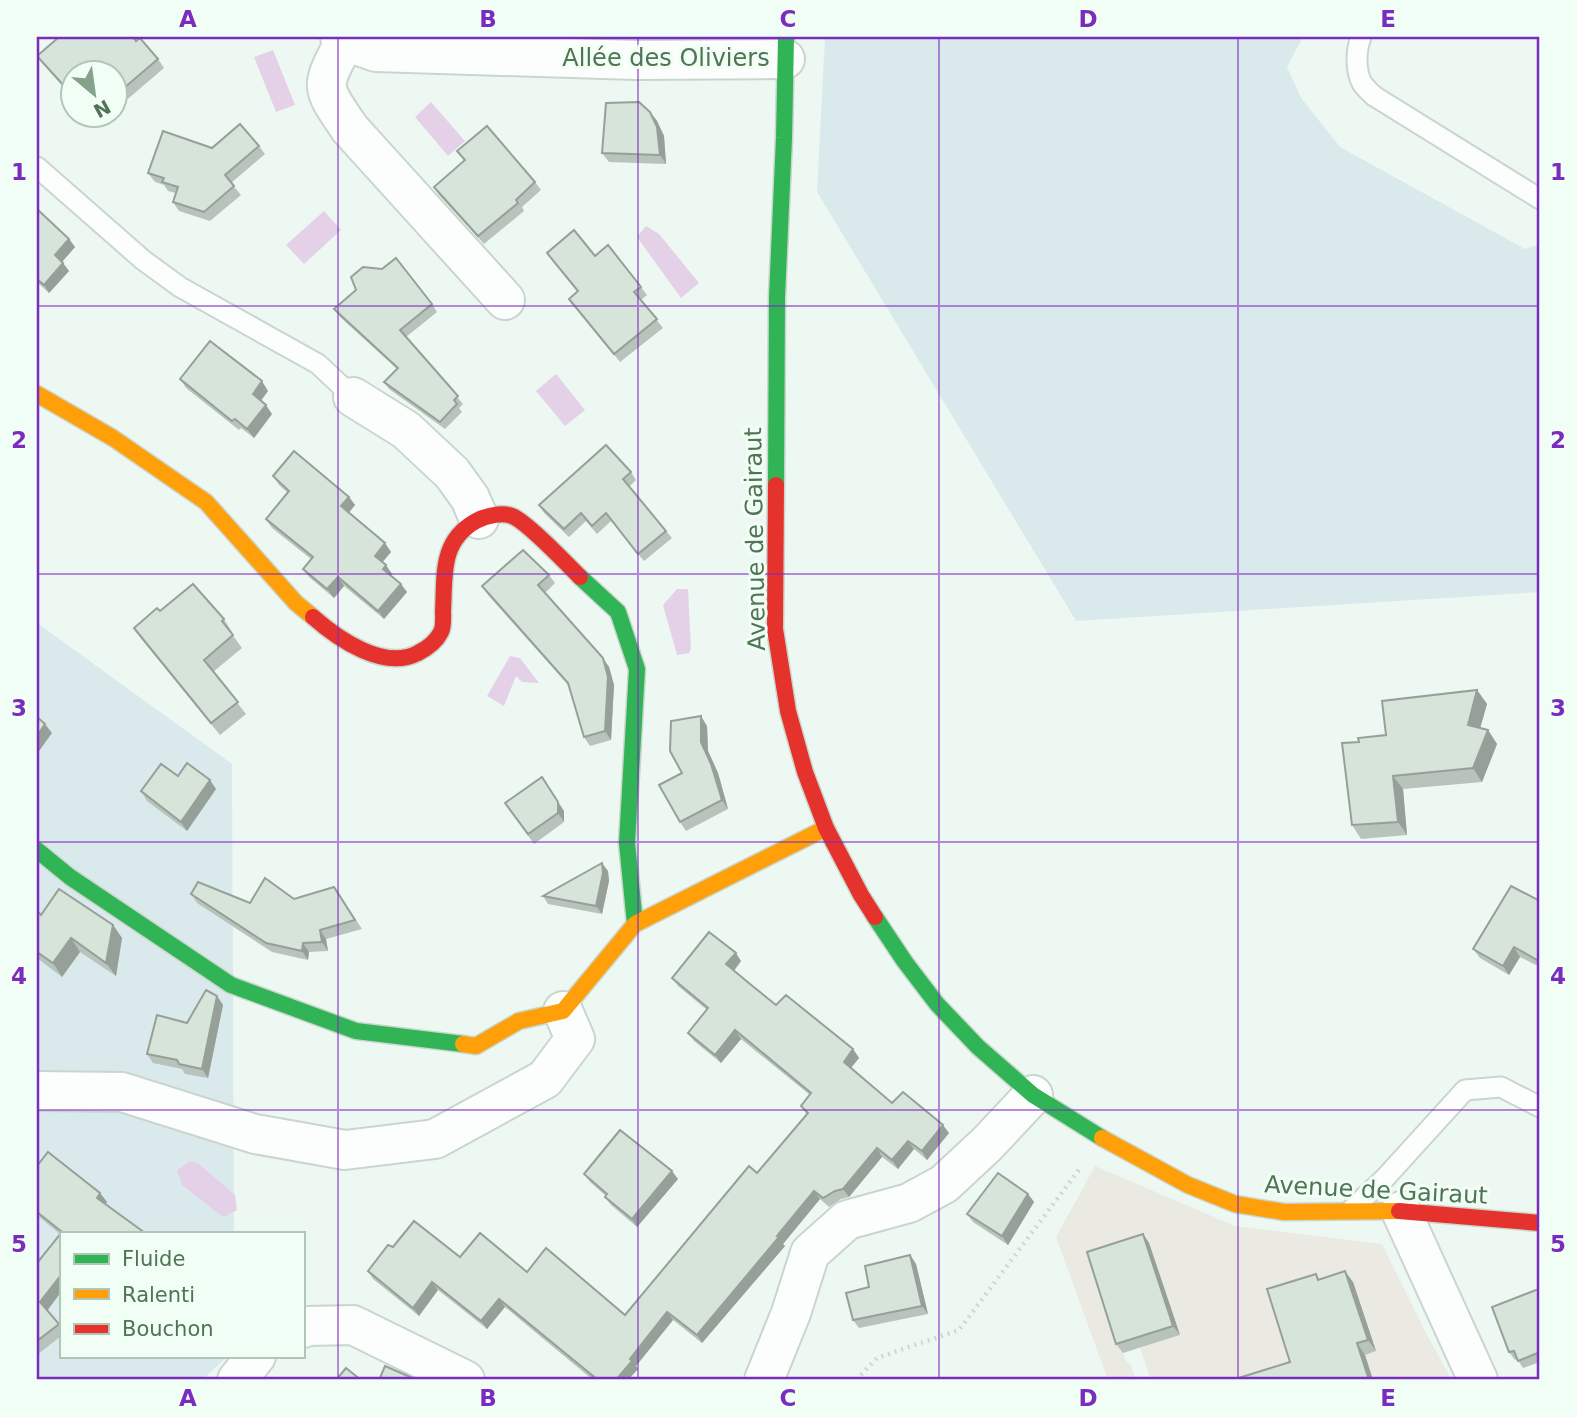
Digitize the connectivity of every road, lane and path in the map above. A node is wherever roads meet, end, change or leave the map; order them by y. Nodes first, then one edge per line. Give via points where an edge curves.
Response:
1 (1362, 37) edge
2 (342, 39) edge
3 (786, 48) edge
4 (37, 167) edge
5 (1540, 199) edge
6 (506, 300) dead end
7 (37, 394) edge
8 (353, 397) joint
9 (480, 519) junction
10 (825, 828) junction
11 (37, 850) edge
12 (635, 924) junction
13 (563, 1011) junction
14 (37, 1091) edge
15 (1033, 1095) junction
16 (1540, 1107) edge
17 (1103, 1139) junction
18 (1401, 1211) junction
19 (1349, 1212) junction
20 (1540, 1223) edge
21 (304, 1328) edge
22 (254, 1358) edge
23 (237, 1380) edge
24 (465, 1380) edge
25 (764, 1380) edge
26 (856, 1380) edge
27 (1478, 1380) edge

1 - 5 lane via 1357,66 1362,82 1374,96
2 - 3 street, Allée des Oliviers via 376,52 635,60
2 - 6 street via 326,84 329,98 349,129
3 - 10 street, Avenue de Gairaut via 777,297 775,629 788,711
4 - 8 lane via 180,287 318,364
7 - 9 street via 113,438 206,502 296,603 340,638 387,659 411,657 430,647 442,631 446,562 453,540
8 - 9 street via 406,430 452,473
9 - 12 street via 513,516 618,612 637,669 627,844
10 - 12 street
10 - 15 street, Avenue de Gairaut via 861,895 937,1004
11 - 13 street via 231,985 356,1031 476,1046 519,1021
12 - 13 street
13 - 14 street via 575,1039 545,1079 435,1139 345,1150 255,1134 122,1093
15 - 17 street, Avenue de Gairaut
15 - 25 street via 944,1184 909,1203 847,1220 810,1253
16 - 19 lane via 1501,1087 1465,1090
17 - 19 street, Avenue de Gairaut via 1188,1185 1235,1204 1284,1212
17 - 26 path via 958,1330 877,1358
18 - 19 street, Avenue de Gairaut
18 - 20 street, Avenue de Gairaut
18 - 27 street
21 - 24 street via 353,1325
22 - 23 street

